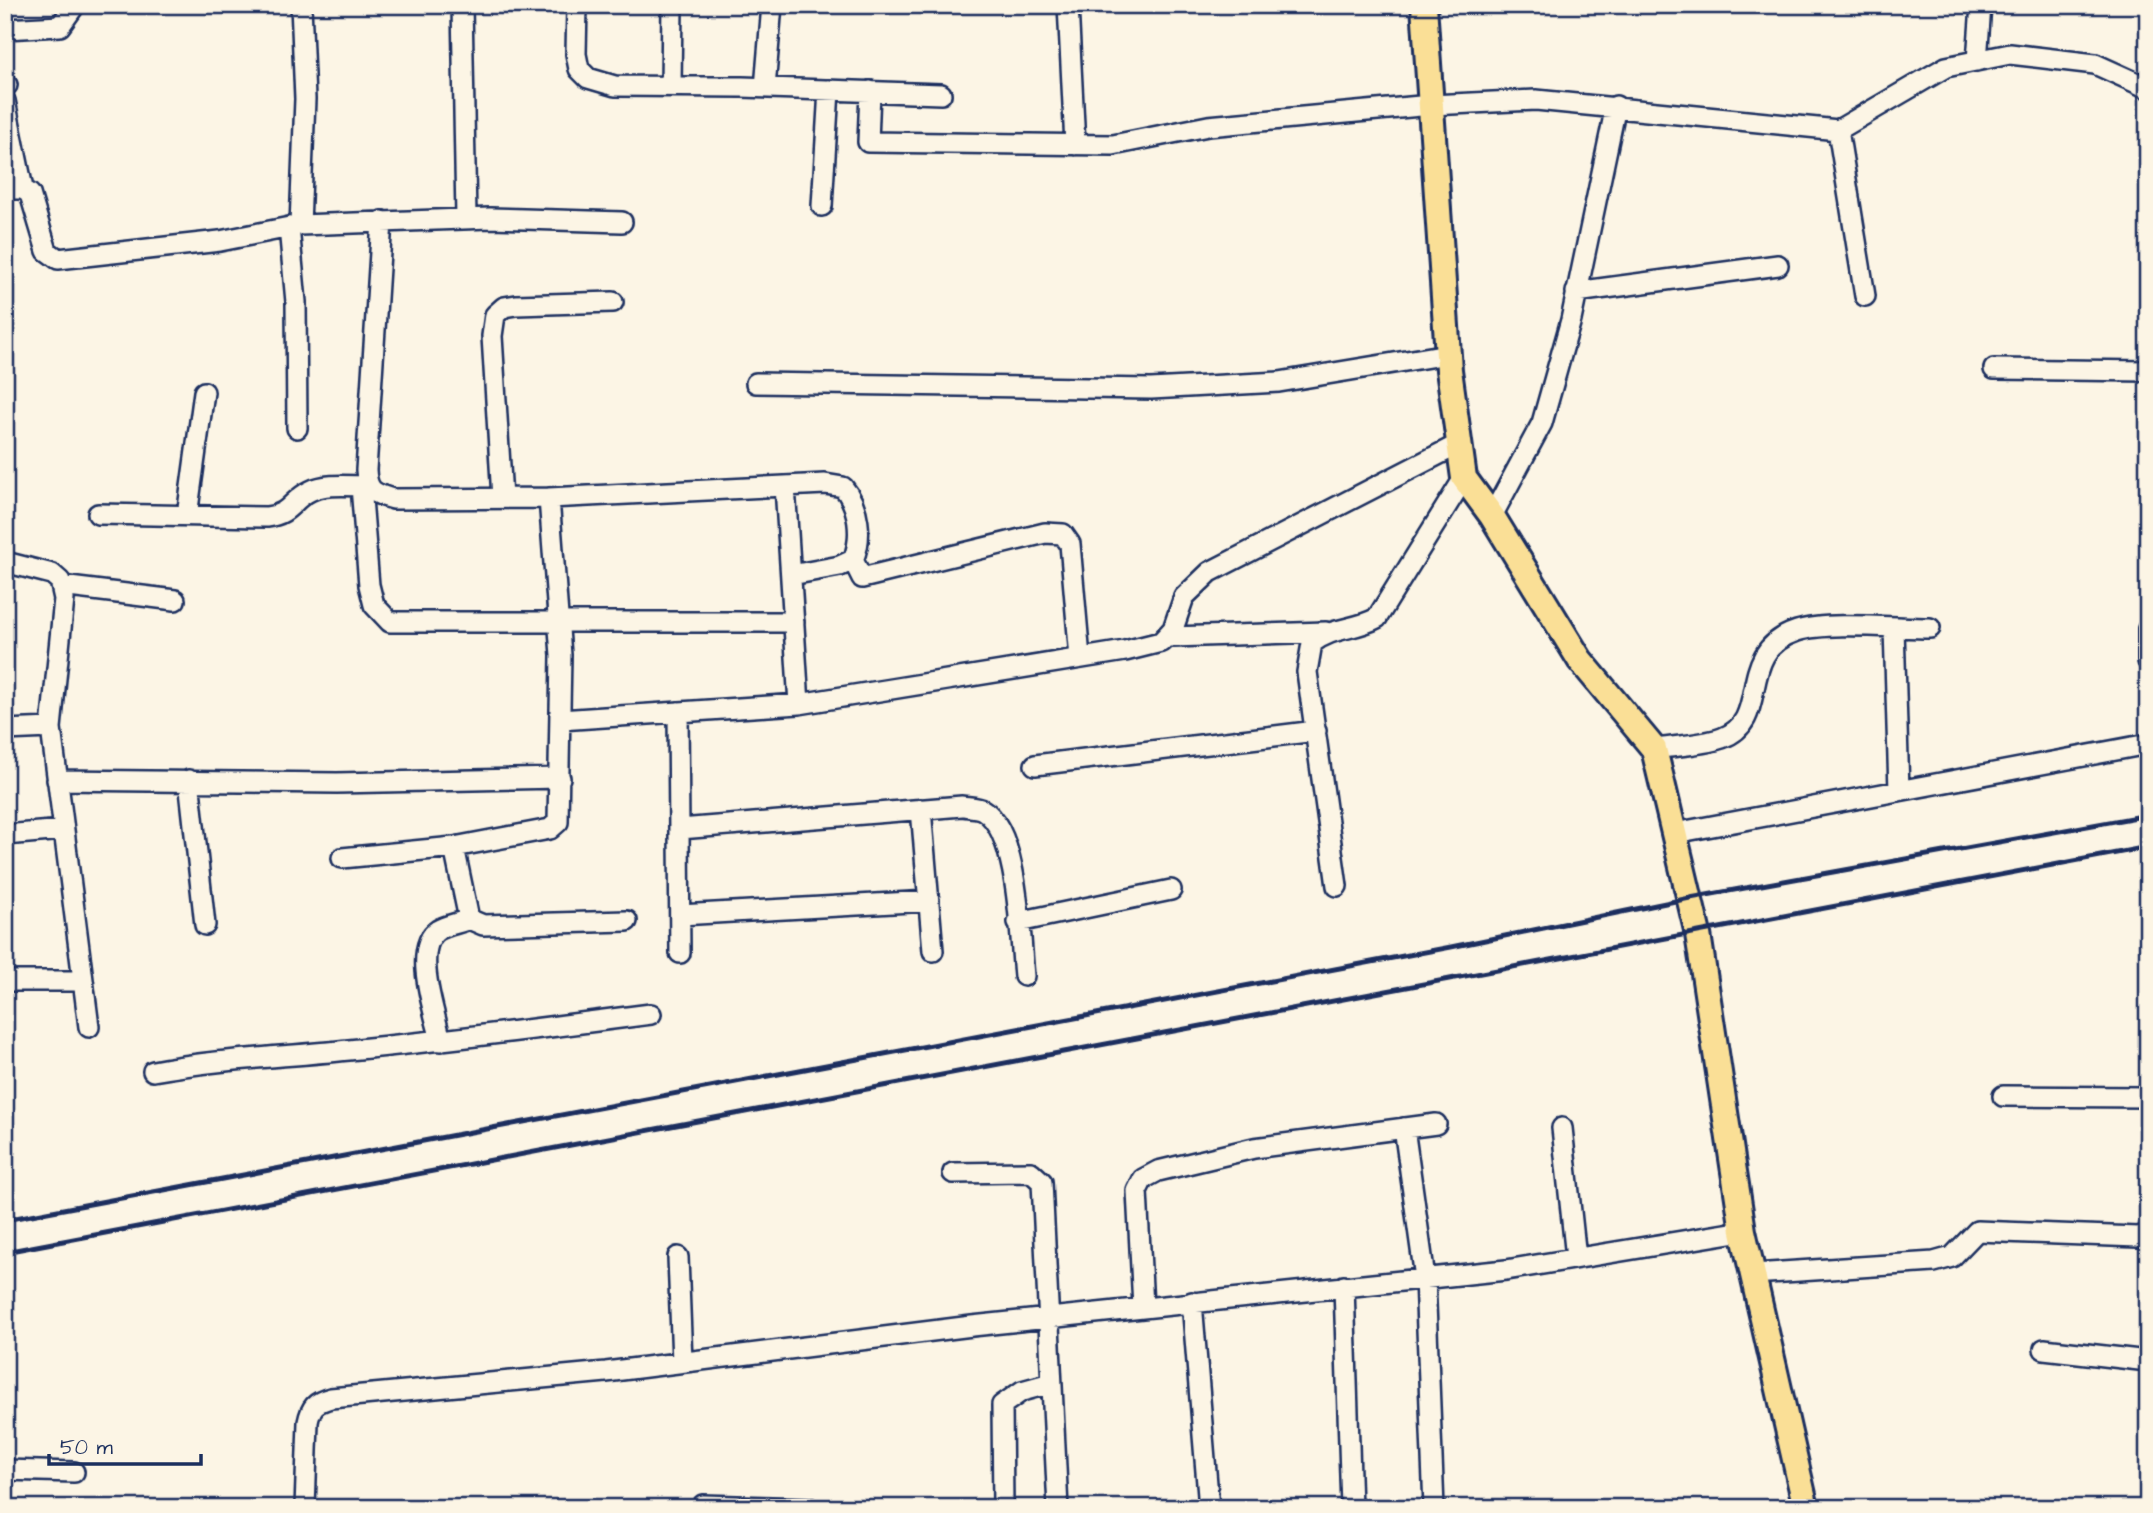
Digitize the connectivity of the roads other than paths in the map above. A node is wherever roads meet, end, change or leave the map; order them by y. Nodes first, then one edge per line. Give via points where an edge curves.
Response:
1 (75, 5) edge
2 (301, 5) edge
3 (462, 5) edge
4 (577, 5) edge
5 (672, 5) edge
6 (772, 5) edge
7 (1068, 5) edge
8 (1424, 5) edge
9 (1981, 5) edge
10 (5, 29) edge
11 (1977, 61) junction
12 (671, 86) junction
13 (765, 88) junction
14 (2148, 88) edge
15 (6, 90) edge
16 (829, 90) junction
17 (870, 91) junction
18 (941, 94) dead end
19 (1431, 105) junction
20 (1616, 106) junction
21 (1838, 130) junction
22 (1075, 145) junction
23 (14, 189) edge
24 (822, 206) dead end
25 (466, 218) junction
26 (382, 221) junction
27 (622, 222) dead end
28 (294, 226) junction
29 (1778, 265) dead end
30 (1576, 292) junction
31 (1865, 296) dead end
32 (613, 302) dead end
33 (1448, 354) junction
34 (1994, 369) dead end
35 (2148, 371) edge
36 (756, 383) dead end
37 (204, 392) dead end
38 (297, 428) dead end
39 (1459, 444) junction
40 (1464, 478) junction
41 (364, 486) junction
42 (786, 486) junction
43 (502, 498) junction
44 (549, 498) junction
45 (98, 514) dead end
46 (187, 516) junction
47 (1492, 516) junction
48 (853, 560) junction
49 (5, 562) edge
50 (791, 575) junction
51 (61, 586) junction
52 (175, 600) dead end
53 (558, 620) junction
54 (794, 622) junction
55 (1894, 628) junction
56 (1930, 628) dead end
57 (2148, 629) edge
58 (1326, 632) junction
59 (1168, 636) junction
60 (1080, 658) junction
61 (2148, 660) edge
62 (799, 704) junction
63 (678, 712) junction
64 (560, 720) junction
65 (51, 728) junction
66 (5, 730) edge
67 (1316, 731) junction
68 (2148, 744) edge
69 (1654, 749) junction
70 (1035, 765) dead end
71 (559, 778) junction
72 (57, 780) junction
73 (189, 780) junction
74 (1899, 791) junction
75 (921, 809) junction
76 (680, 829) junction
77 (63, 830) junction
78 (1675, 833) junction
79 (5, 835) edge
80 (454, 847) junction
81 (342, 858) dead end
82 (1338, 886) dead end
83 (1171, 890) dead end
84 (929, 901) junction
85 (680, 915) junction
86 (470, 919) junction
87 (627, 921) dead end
88 (1018, 922) junction
89 (205, 925) dead end
90 (933, 951) dead end
91 (680, 953) dead end
92 (1024, 976) dead end
93 (5, 981) edge
94 (83, 981) junction
95 (652, 1014) dead end
96 (89, 1027) dead end
97 (441, 1041) junction
98 (153, 1071) dead end
99 (2003, 1096) dead end
100 (2148, 1097) edge
101 (1436, 1124) dead end
102 (1404, 1128) junction
103 (1562, 1128) dead end
104 (953, 1173) dead end
105 (1743, 1231) junction
106 (2148, 1234) edge
107 (678, 1257) dead end
108 (1576, 1258) junction
109 (1753, 1274) junction
110 (1425, 1278) junction
111 (1344, 1286) junction
112 (1192, 1302) junction
113 (1143, 1307) junction
114 (1047, 1319) junction
115 (2044, 1349) dead end
116 (2148, 1361) edge
117 (682, 1362) junction
118 (1051, 1383) junction
119 (5, 1470) edge
120 (74, 1472) dead end
121 (703, 1505) dead end
122 (305, 1508) edge
123 (789, 1508) edge
124 (809, 1508) edge
125 (1003, 1508) edge
126 (1058, 1508) edge
127 (1209, 1508) edge
128 (1351, 1508) edge
129 (1434, 1508) edge
130 (1806, 1508) edge

1 - 10 street via 60,26
2 - 28 street via 305,99
3 - 25 street
4 - 12 street via 576,54 579,69 588,79 615,86
5 - 12 street
6 - 13 street
7 - 22 street
8 - 19 main road
9 - 11 street
11 - 14 street via 2010,54 2095,64
11 - 21 street via 1946,67
12 - 13 street
13 - 16 street
15 - 23 street
16 - 17 street
16 - 24 street
17 - 18 street
17 - 22 street via 868,142
19 - 20 street via 1536,100
19 - 22 street via 1208,126 1113,145
19 - 33 main road
20 - 21 street
20 - 30 street
21 - 31 street
23 - 28 street via 30,194 47,251 58,259 220,241
25 - 26 street
25 - 27 street
26 - 28 street
26 - 41 street
28 - 38 street
29 - 30 street
30 - 47 street via 1542,423
32 - 43 street via 516,305 495,315 492,336
33 - 36 street via 1279,382 1151,389
33 - 39 main road
34 - 35 street
37 - 46 street
39 - 40 main road
39 - 59 street via 1210,572 1184,597
40 - 47 main road
40 - 58 street via 1377,618 1362,626
41 - 43 street via 393,499
41 - 46 street via 312,490 282,515
41 - 53 street via 369,585 374,605 390,621
42 - 44 street
42 - 48 street via 843,487 852,497 859,533
42 - 50 street
43 - 44 street
44 - 53 street
45 - 46 street
47 - 69 main road via 1580,660
48 - 50 street
48 - 60 street via 862,578 1045,533 1063,534 1070,544
49 - 51 street via 52,574
50 - 54 street
51 - 52 street
51 - 65 street via 64,599
53 - 54 street
53 - 64 street
54 - 62 street
55 - 56 street
55 - 69 street via 1797,631 1761,657 1745,720 1724,738
55 - 74 street
57 - 61 street
58 - 59 street
58 - 67 street via 1312,643 1307,672
59 - 60 street
60 - 62 street
62 - 63 street
63 - 64 street
63 - 76 street
64 - 71 street
65 - 66 street
65 - 72 street
67 - 70 street
67 - 82 street
68 - 74 street
69 - 78 main road
71 - 73 street
71 - 80 street via 558,822 550,829
72 - 73 street
72 - 77 street
73 - 89 street
74 - 78 street
75 - 76 street
75 - 84 street
75 - 88 street via 962,806 983,810 1001,830
76 - 85 street
77 - 79 street
77 - 94 street
78 - 105 main road via 1698,934
80 - 81 street
80 - 86 street
83 - 88 street
84 - 85 street
84 - 90 street
85 - 91 street
86 - 87 street via 483,925
86 - 97 street via 437,930 429,941 424,966
88 - 92 street
93 - 94 street
94 - 96 street
95 - 97 street
97 - 98 street via 209,1060
99 - 100 street
101 - 102 street
102 - 110 street
102 - 113 street via 1254,1148 1158,1171 1143,1180 1137,1191
103 - 108 street
104 - 114 street via 1031,1172 1042,1182
105 - 108 street
105 - 109 main road
106 - 109 street via 1977,1231 1952,1257 1934,1262
107 - 117 street
108 - 110 street
109 - 130 main road
110 - 111 street
110 - 129 street
111 - 112 street
111 - 128 street
112 - 113 street
112 - 127 street
113 - 114 street
114 - 117 street
114 - 118 street
115 - 116 street
117 - 122 street via 319,1401 311,1408 308,1422
118 - 125 street via 1022,1391 1002,1405
118 - 126 street
119 - 120 street
121 - 123 street
123 - 124 street

